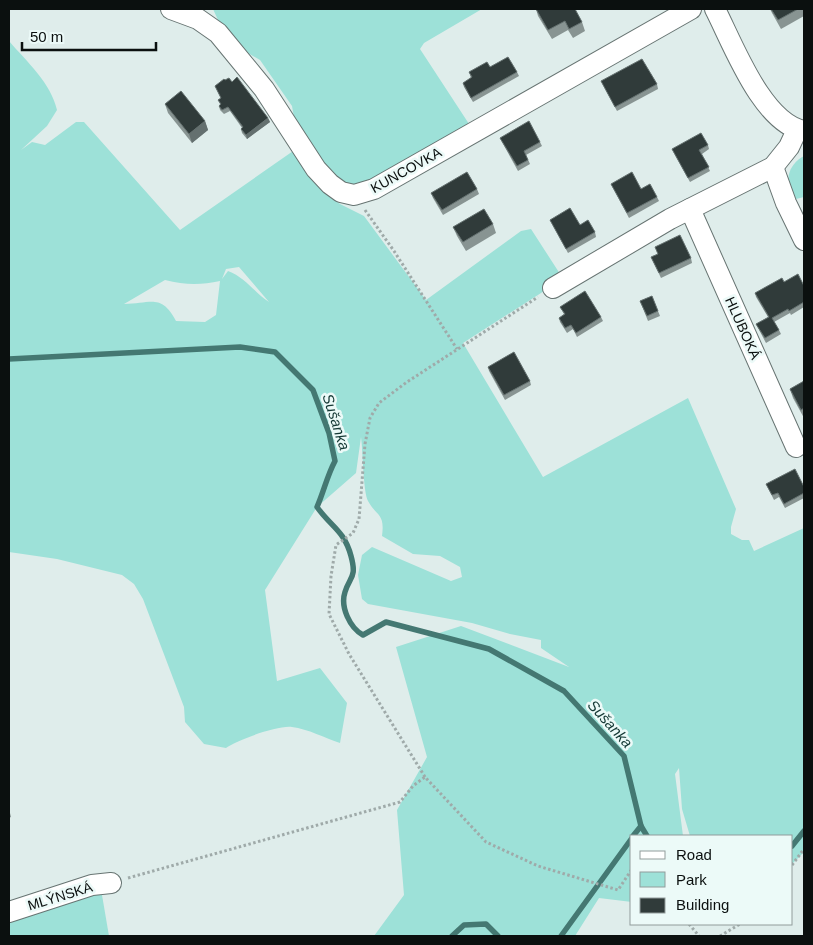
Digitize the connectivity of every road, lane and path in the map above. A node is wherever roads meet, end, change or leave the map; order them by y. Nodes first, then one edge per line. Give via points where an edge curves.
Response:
1 (171, 9) edge
2 (692, 9) edge
3 (716, 9) edge
4 (801, 130) edge
5 (773, 167) junction
6 (354, 195) junction
7 (690, 209) junction
8 (804, 240) edge
9 (553, 288) joint
10 (457, 350) junction
11 (796, 447) dead end
12 (426, 777) junction
13 (804, 849) edge
14 (793, 864) edge
15 (630, 872) edge
16 (111, 883) joint
17 (9, 912) edge
18 (690, 925) edge
19 (738, 925) edge
20 (699, 936) edge
21 (720, 936) edge

1 - 6 street, KUNCOVKA via 198,19 218,33 264,89 316,169 340,192
2 - 6 street, KUNCOVKA via 374,189
3 - 4 street via 764,100 784,124
4 - 5 street
5 - 7 street
5 - 8 street
6 - 10 path
7 - 9 street
7 - 11 street, HLUBOKÁ
9 - 10 path
10 - 12 path via 379,402 370,418 359,519 353,533 336,545 331,576 329,614 349,654
12 - 15 path via 486,842 538,866 618,890
12 - 16 path via 413,786 400,802
13 - 14 path
16 - 17 street, MLÝNSKÁ
18 - 20 path
19 - 21 path

